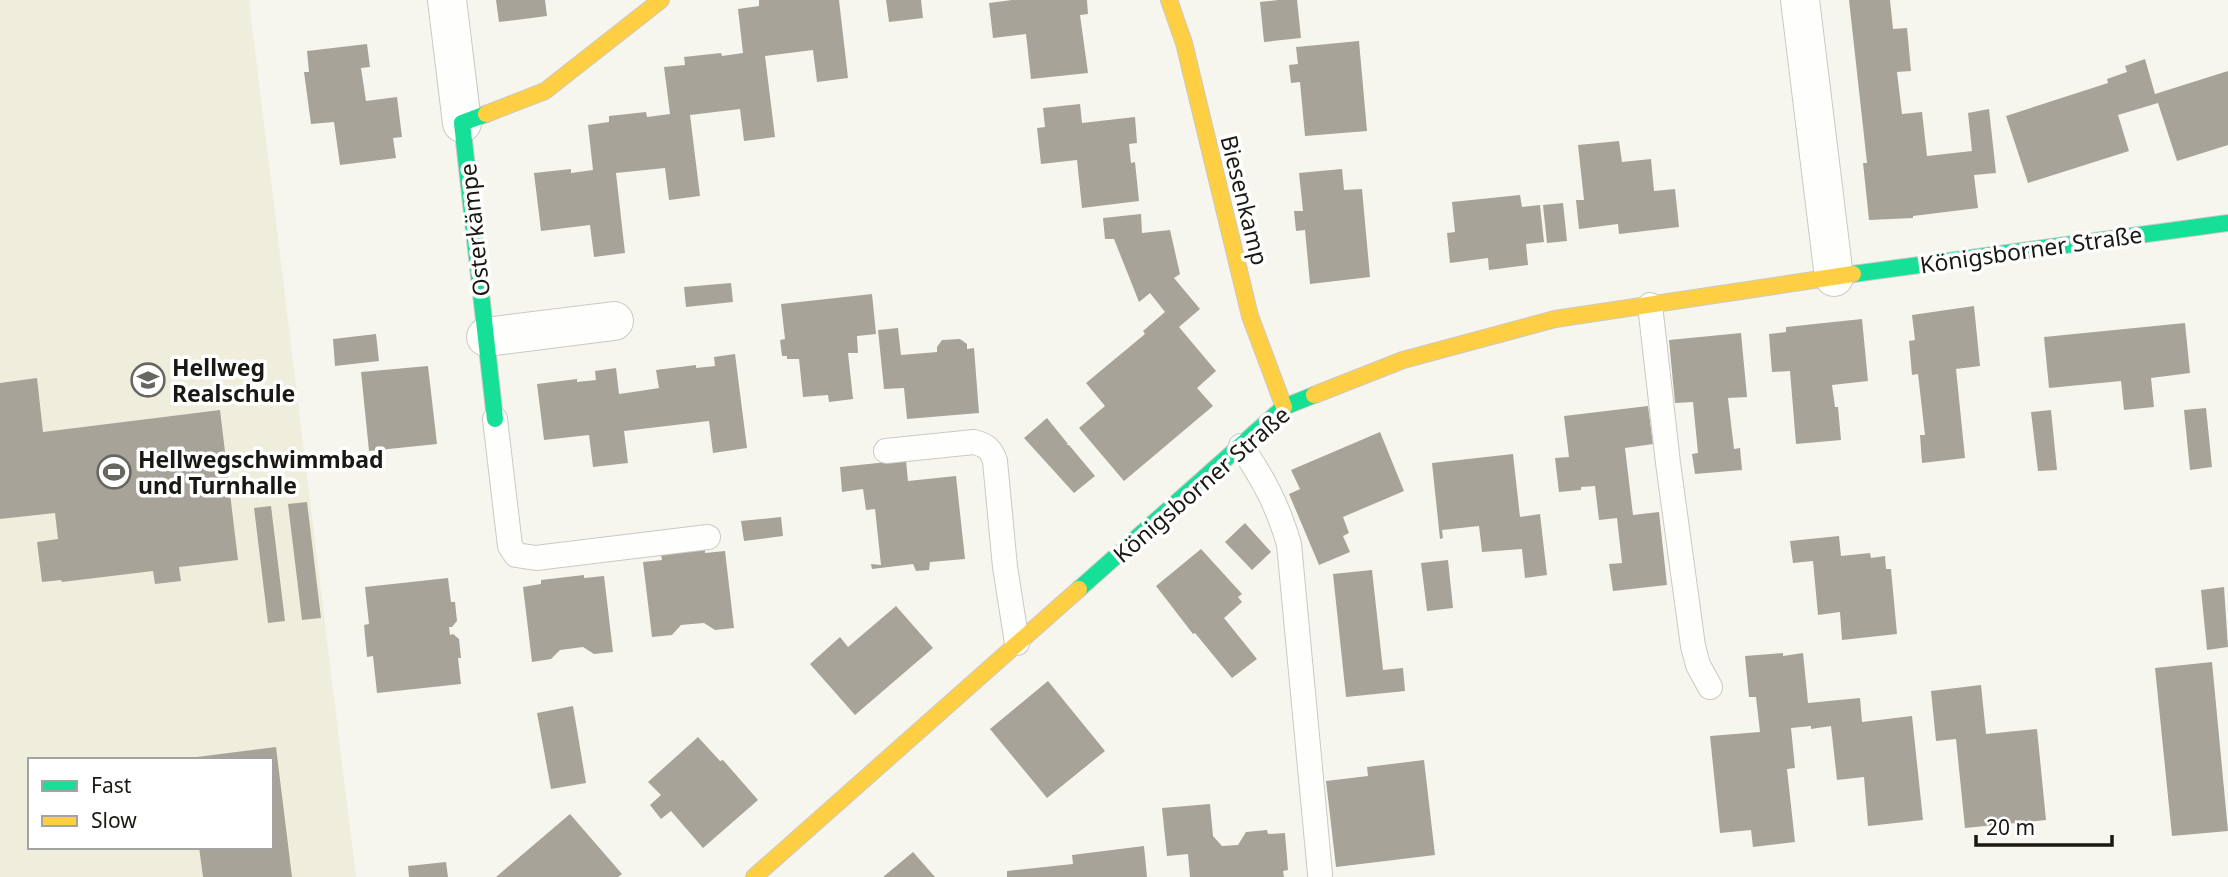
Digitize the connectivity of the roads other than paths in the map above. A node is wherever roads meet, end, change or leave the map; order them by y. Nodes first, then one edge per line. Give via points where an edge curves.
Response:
1 (447, 0) edge
2 (661, 0) edge
3 (1169, 0) edge
4 (1800, 0) edge
5 (462, 123) junction
6 (2228, 223) edge
7 (1834, 277) junction
8 (1650, 305) junction
9 (614, 321) dead end
10 (486, 337) junction
11 (1284, 407) junction
12 (495, 419) joint
13 (1241, 446) junction
14 (886, 451) dead end
15 (708, 537) dead end
16 (1017, 643) junction
17 (1710, 687) dead end
18 (1320, 874) dead end
19 (754, 877) edge

1 - 5 street, Osterkämpe
2 - 5 street via 545,91
3 - 11 street, Biesenkamp via 1184,43 1250,316
4 - 7 street
5 - 10 street, Osterkämpe
6 - 7 street, Königsborner Straße
7 - 8 street, Königsborner Straße
8 - 11 street, Königsborner Straße via 1555,319 1402,360
8 - 17 lane via 1693,646
9 - 10 street
10 - 12 street, Osterkämpe
11 - 13 street, Königsborner Straße
12 - 15 lane via 510,546 516,555 536,558
13 - 16 street, Königsborner Straße
13 - 18 lane via 1264,480 1289,544
14 - 16 lane via 974,442 992,453
16 - 19 street, Königsborner Straße

